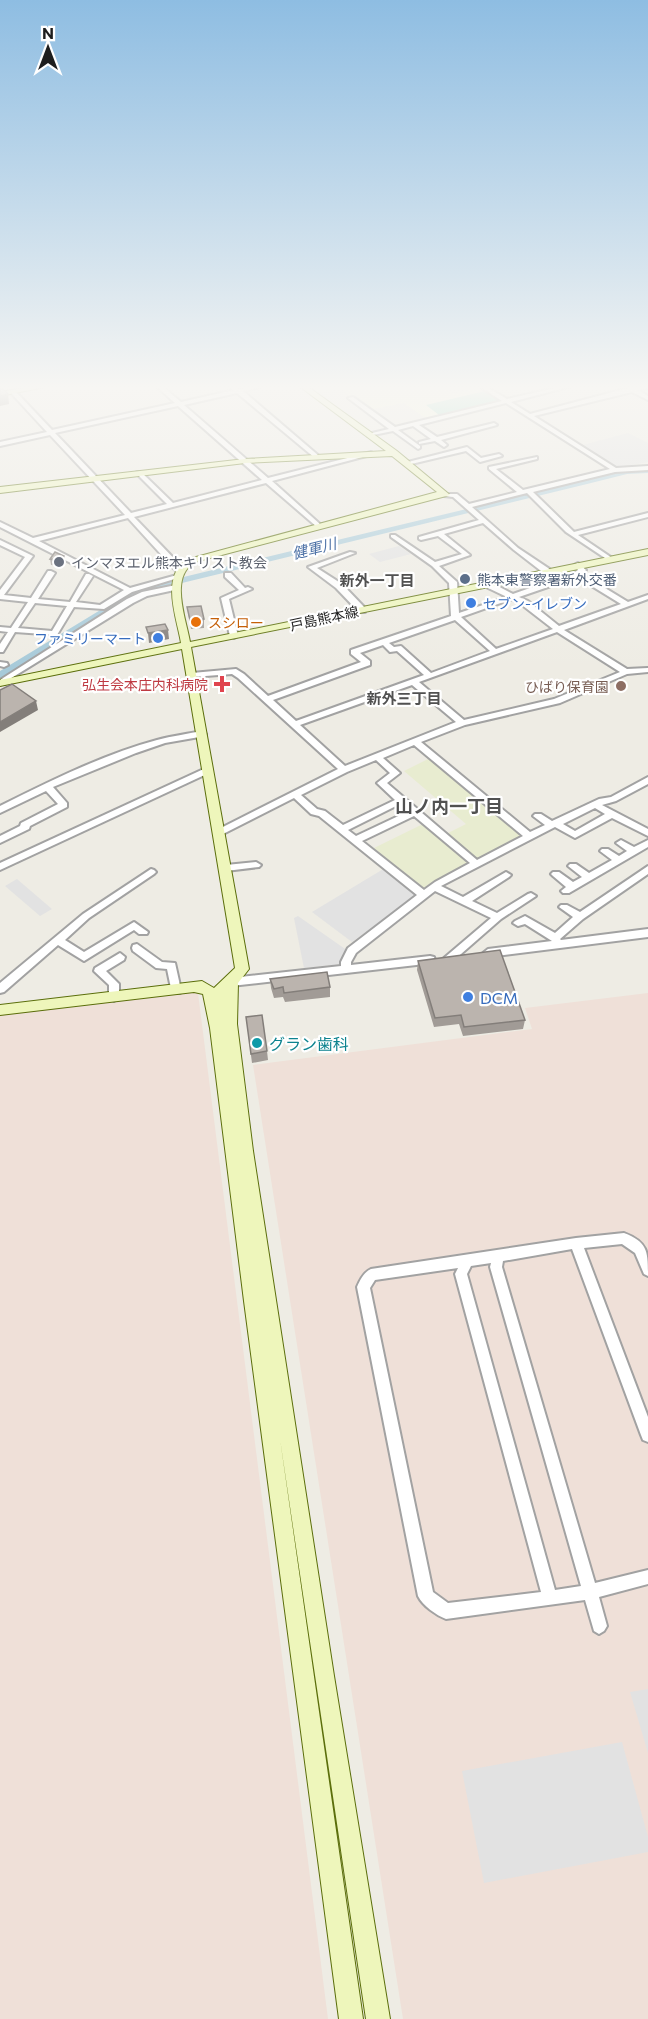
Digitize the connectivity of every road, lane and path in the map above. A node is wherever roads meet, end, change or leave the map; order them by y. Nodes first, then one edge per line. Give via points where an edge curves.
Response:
1 (77, 480) edge
2 (97, 480) edge
3 (146, 480) edge
4 (271, 480) edge
5 (430, 480) edge
6 (509, 480) edge
7 (574, 480) edge
8 (268, 481) junction
9 (0, 490) edge
10 (527, 492) junction
11 (448, 494) junction
12 (172, 506) junction
13 (468, 506) junction
14 (648, 515) edge
15 (130, 516) junction
16 (484, 521) junction
17 (0, 524) edge
18 (319, 526) junction
19 (11, 529) junction
20 (439, 533) junction
21 (0, 534) edge
22 (573, 534) junction
23 (393, 536) dead end
24 (422, 538) dead end
25 (34, 540) junction
26 (0, 542) edge
27 (51, 548) junction
28 (648, 552) edge
29 (352, 553) dead end
30 (29, 556) junction
31 (610, 559) junction
32 (434, 565) junction
33 (578, 570) junction
34 (548, 572) junction
35 (51, 573) dead end
36 (228, 574) dead end
37 (89, 576) dead end
38 (178, 580) junction
39 (487, 584) junction
40 (129, 590) junction
41 (452, 591) junction
42 (0, 596) edge
43 (513, 596) junction
44 (648, 597) edge
45 (33, 600) junction
46 (637, 601) junction
47 (72, 604) junction
48 (628, 605) junction
49 (648, 607) edge
50 (362, 610) junction
51 (455, 616) junction
52 (0, 629) edge
53 (559, 630) junction
54 (12, 631) junction
55 (234, 636) junction
56 (384, 642) junction
57 (187, 646) junction
58 (0, 650) edge
59 (496, 653) junction
60 (648, 670) edge
61 (626, 672) junction
62 (192, 675) junction
63 (430, 676) junction
64 (414, 682) junction
65 (0, 683) edge
66 (266, 700) junction
67 (462, 723) junction
68 (293, 725) junction
69 (202, 734) junction
70 (415, 742) junction
71 (377, 757) junction
72 (208, 770) junction
73 (344, 770) junction
74 (648, 780) edge
75 (47, 786) junction
76 (295, 794) junction
77 (402, 800) junction
78 (596, 805) junction
79 (0, 810) edge
80 (415, 812) junction
81 (612, 814) junction
82 (538, 816) dead end
83 (553, 824) junction
84 (342, 829) junction
85 (220, 832) junction
86 (648, 833) edge
87 (529, 836) junction
88 (0, 840) edge
89 (356, 840) junction
90 (621, 843) dead end
91 (648, 843) edge
92 (605, 851) dead end
93 (633, 852) junction
94 (618, 860) junction
95 (475, 863) junction
96 (256, 865) dead end
97 (573, 866) dead end
98 (0, 867) edge
99 (226, 868) junction
100 (648, 869) edge
101 (151, 872) dead end
102 (555, 874) dead end
103 (506, 875) dead end
104 (589, 878) junction
105 (434, 887) junction
106 (423, 895) junction
107 (531, 896) dead end
108 (464, 902) junction
109 (564, 907) dead end
110 (498, 917) junction
111 (580, 917) junction
112 (518, 923) dead end
113 (143, 932) dead end
114 (648, 933) edge
115 (58, 939) junction
116 (557, 942) junction
117 (137, 948) dead end
118 (120, 957) dead end
119 (449, 958) junction
120 (347, 969) junction
121 (231, 982) junction
122 (194, 987) junction
123 (0, 989) edge
124 (176, 990) junction
125 (114, 997) junction
126 (0, 1010) edge
127 (217, 1028) junction
128 (576, 1243) junction
129 (498, 1256) junction
130 (467, 1261) junction
131 (648, 1270) edge
132 (648, 1435) edge
133 (648, 1577) edge
134 (590, 1592) junction
135 (549, 1598) junction
136 (599, 1626) dead end
137 (351, 2019) edge
138 (378, 2019) edge

1 - 9 street
2 - 15 street
3 - 12 street
4 - 8 street
5 - 11 street
6 - 10 street
7 - 10 street
8 - 12 street
8 - 18 street
10 - 13 street
10 - 22 street
11 - 13 street
11 - 18 street
12 - 15 street
13 - 16 street
14 - 22 street
15 - 25 street
15 - 38 street
16 - 20 street
16 - 34 street
17 - 19 street
18 - 38 street via 192,560
19 - 21 street
19 - 25 street
20 - 24 street
20 - 32 street via 467,555
22 - 31 street
23 - 32 street
25 - 27 street
26 - 30 street
27 - 30 street
27 - 40 street
28 - 31 street, 戸島熊本線
29 - 50 street via 312,567 339,586
30 - 42 street
31 - 33 street, 戸島熊本線
32 - 41 street via 453,582
33 - 34 street, 戸島熊本線
33 - 43 street
33 - 48 street
34 - 39 street, 戸島熊本線
35 - 45 street
36 - 55 street via 246,590 225,598
37 - 47 street
38 - 40 street
38 - 57 street
38 - 65 street via 130,601
39 - 41 street, 戸島熊本線
39 - 43 street
40 - 47 street via 101,607
41 - 50 street, 戸島熊本線
41 - 51 street
42 - 45 street
43 - 51 street
43 - 53 street
44 - 46 street
45 - 47 street
45 - 54 street
46 - 48 street
46 - 49 street
47 - 54 street via 54,633
48 - 53 street
50 - 55 street, 戸島熊本線
51 - 56 street
51 - 59 street
52 - 54 street
53 - 59 street
53 - 61 street
54 - 58 street
55 - 57 street, 戸島熊本線
56 - 63 street via 393,650 398,648
56 - 66 street via 354,652 367,663
57 - 62 street
57 - 65 street, 戸島熊本線
59 - 63 street
60 - 61 street
61 - 67 street via 556,701
62 - 66 street via 233,671
62 - 69 street
63 - 64 street
64 - 67 street
64 - 68 street
66 - 68 street
67 - 70 street
68 - 73 street
69 - 72 street
69 - 75 street via 154,743
70 - 71 street
70 - 87 street
71 - 73 street
71 - 77 street via 396,773 381,783
72 - 85 street
72 - 98 street
73 - 76 street
74 - 78 street
75 - 79 street
75 - 88 street via 64,805
76 - 84 street via 314,812 322,813
76 - 85 street
77 - 80 street
77 - 84 street
78 - 81 street
78 - 83 street
80 - 89 street
80 - 95 street
81 - 83 street via 575,835
81 - 86 street
82 - 83 street
83 - 87 street
84 - 89 street
85 - 99 street
87 - 95 street
89 - 106 street
90 - 93 street
91 - 93 street
92 - 94 street
93 - 94 street
94 - 104 street
95 - 105 street
96 - 99 street
97 - 104 street
99 - 121 street via 242,969
100 - 111 street
101 - 115 street
102 - 104 street via 570,889
103 - 108 street
105 - 106 street
105 - 108 street
106 - 120 street via 352,951
107 - 110 street
108 - 110 street
109 - 111 street
110 - 119 street
111 - 116 street
112 - 116 street via 525,919
113 - 115 street via 134,925 84,957
114 - 116 street
115 - 123 street
116 - 119 street
117 - 124 street via 160,965 171,966
118 - 125 street via 99,971 114,984
119 - 120 street
120 - 121 street
121 - 122 street
121 - 127 street via 220,990
121 - 138 street via 230,1024 246,1151
122 - 124 street
122 - 127 street via 209,991
124 - 125 street
125 - 126 street
127 - 137 street
128 - 129 street
128 - 131 street via 624,1238 640,1249
128 - 132 street
129 - 130 street
129 - 134 street via 496,1267
130 - 135 street via 461,1274
130 - 135 street via 371,1275 363,1287 426,1596 446,1611
133 - 134 street
134 - 135 street
134 - 136 street

